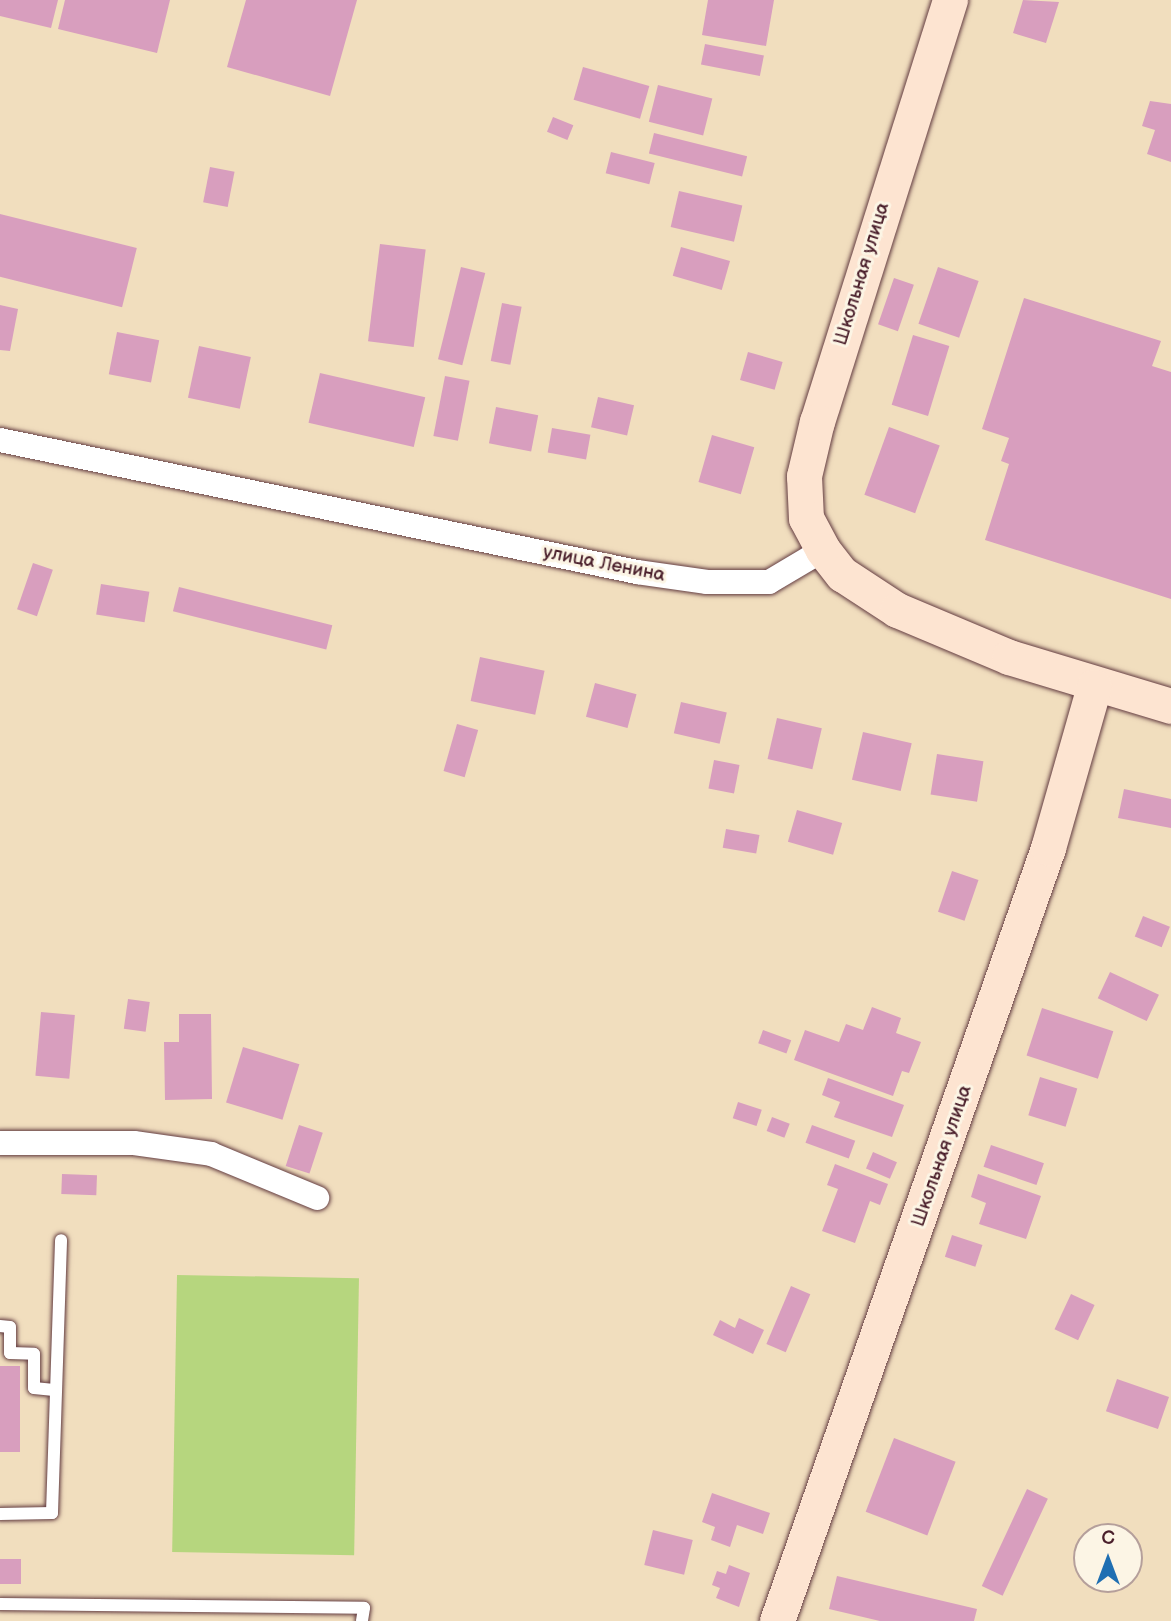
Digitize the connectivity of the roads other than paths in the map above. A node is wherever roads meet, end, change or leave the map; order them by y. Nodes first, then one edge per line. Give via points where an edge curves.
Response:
1 (950, 0) edge
2 (0, 440) edge
3 (822, 550) junction
4 (1094, 686) junction
5 (1171, 706) edge
6 (0, 1143) edge
7 (317, 1198) dead end
8 (61, 1240) dead end
9 (0, 1326) edge
10 (54, 1390) junction
11 (0, 1514) edge
12 (0, 1604) edge
13 (362, 1621) edge
14 (777, 1621) edge

1 - 3 street, Школьная улица via 814,432 803,498 806,518
2 - 3 street, улица Ленина via 637,572 707,582 769,582
3 - 4 street via 863,592 897,610
4 - 5 street
4 - 14 street, Школьная улица via 1044,861
6 - 7 street via 134,1143 211,1154
8 - 10 lane
9 - 10 lane via 10,1327 10,1353 34,1354 34,1388
10 - 11 lane via 52,1513
12 - 13 lane via 364,1608

